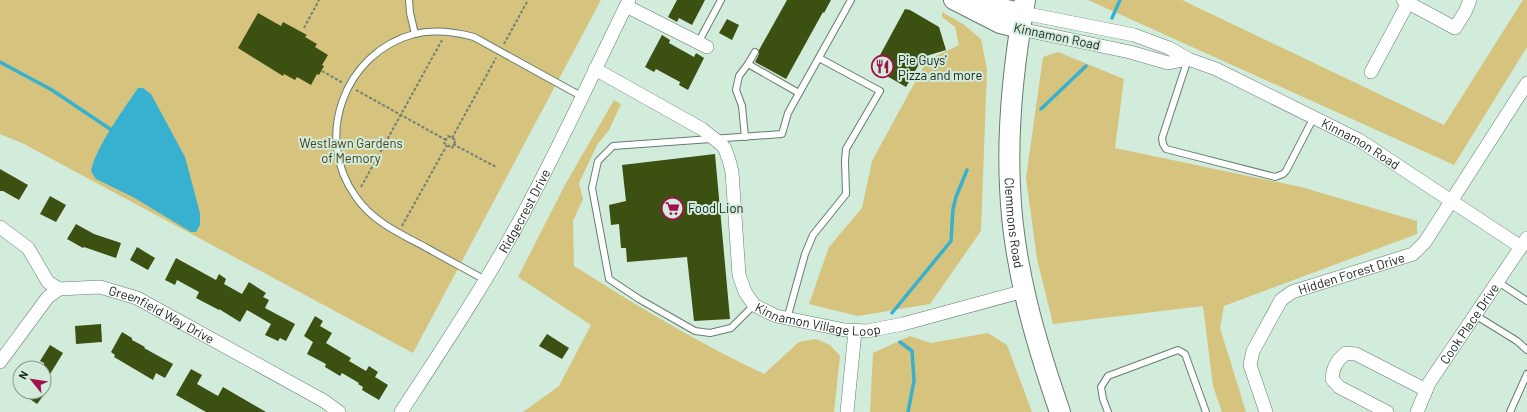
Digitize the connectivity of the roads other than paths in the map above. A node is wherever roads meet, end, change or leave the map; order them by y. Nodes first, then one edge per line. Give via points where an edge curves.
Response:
1 (409, 0) edge
2 (721, 0) edge
3 (851, 0) edge
4 (953, 0) edge
5 (982, 0) edge
6 (1470, 0) edge
7 (1405, 2) edge
8 (627, 3) edge
9 (1023, 14) edge
10 (415, 34) junction
11 (1134, 35) junction
12 (702, 45) joint
13 (755, 52) dead end
14 (1130, 52) junction
15 (819, 58) junction
16 (1188, 60) junction
17 (748, 64) junction
18 (595, 69) junction
19 (1371, 72) dead end
20 (1527, 83) edge
21 (799, 93) junction
22 (581, 96) junction
23 (1314, 117) junction
24 (745, 137) junction
25 (715, 138) junction
26 (1451, 200) junction
27 (0, 227) edge
28 (1524, 242) edge
29 (485, 280) junction
30 (1498, 282) junction
31 (59, 289) junction
32 (1024, 291) junction
33 (1527, 301) edge
34 (754, 305) junction
35 (1475, 315) junction
36 (787, 318) junction
37 (855, 331) junction
38 (1527, 350) edge
39 (0, 362) edge
40 (1527, 374) edge
41 (1426, 390) junction
42 (340, 412) edge
43 (402, 412) edge
44 (848, 412) edge
45 (1060, 412) edge
46 (1108, 412) edge
47 (1206, 412) edge
48 (1266, 412) edge
49 (1387, 412) edge
50 (1417, 412) edge
51 (1510, 412) edge

1 - 10 lane
2 - 12 lane
3 - 15 lane
4 - 9 main road, Kinnamon Road via 1000,24
5 - 9 main road, Kinnamon Road
6 - 7 street via 1456,28
7 - 19 street
8 - 12 street
8 - 18 street, Ridgecrest Drive
9 - 11 street, Kinnamon Road
9 - 14 street, Kinnamon Road
9 - 32 main road, Clemmons Road via 1011,114 1009,169 1012,212
10 - 22 lane via 447,31 474,37
10 - 29 lane via 377,53 363,65 348,86 340,106 336,140 342,170 355,197 368,212 398,233
11 - 14 street
11 - 16 street, Kinnamon Road via 1169,48
13 - 17 lane
14 - 16 street, Kinnamon Road via 1168,62
15 - 21 lane
15 - 36 lane via 880,91 846,149 846,194 813,235
16 - 23 street, Kinnamon Road via 1216,69
16 - 23 lane via 1162,138 1166,149 1275,177 1286,171
17 - 21 lane
17 - 24 lane via 739,76 736,90 742,106
18 - 22 street, Ridgecrest Drive
18 - 25 street, Kinnamon Village Loop
20 - 26 street, Hidden Forest Drive
21 - 24 lane via 788,113 782,134
22 - 29 street, Ridgecrest Drive via 530,201
23 - 26 street, Kinnamon Road via 1359,140
24 - 25 lane
25 - 34 street, Kinnamon Village Loop via 725,149 732,172 739,275 745,292
25 - 34 lane via 613,146 598,161 592,188 609,279 695,331 710,332 730,328
26 - 28 street, Kinnamon Road
26 - 48 street, Hidden Forest Drive via 1425,242 1413,254 1292,292 1281,300 1253,351 1250,365
27 - 31 street via 28,248 48,282
28 - 30 street, Cook Place Drive
29 - 43 street, Ridgecrest Drive
30 - 33 lane
30 - 35 street, Cook Place Drive
31 - 39 street via 48,297
31 - 42 street, Greenfield Way Drive via 100,287 137,298
32 - 37 street, Kinnamon Village Loop via 888,328
32 - 45 main road, Clemmons Road
34 - 36 street, Kinnamon Village Loop via 771,314
35 - 38 lane
35 - 41 street, Cook Place Drive
36 - 37 street, Kinnamon Village Loop
37 - 44 street
40 - 51 lane
41 - 49 street via 1356,354 1346,353 1333,369 1332,379 1339,387
41 - 50 street, Cook Place Drive
46 - 47 lane via 1101,387 1108,376 1178,350 1185,354

